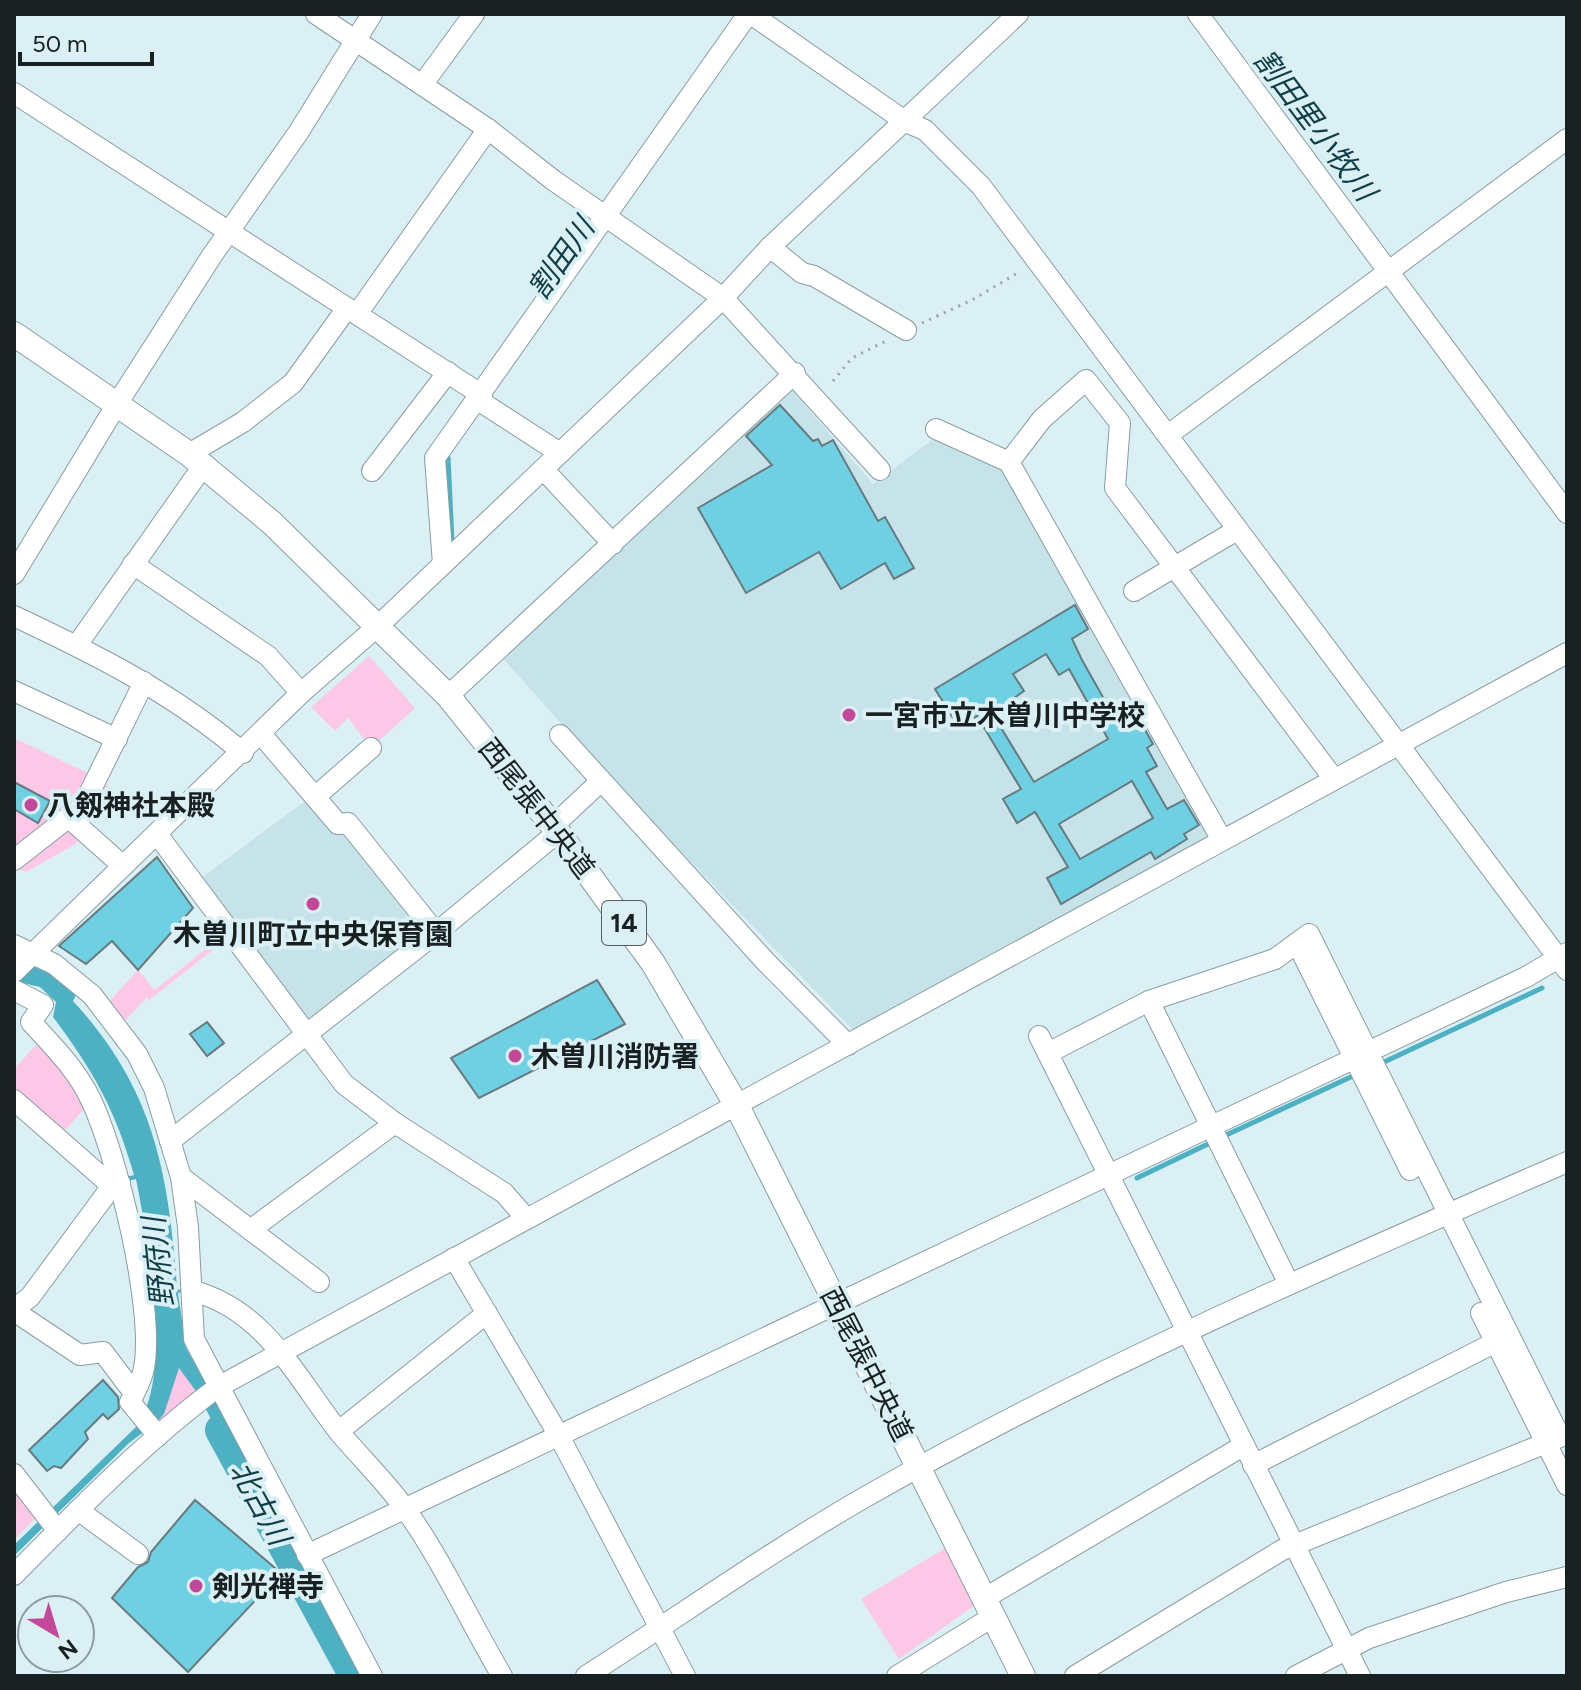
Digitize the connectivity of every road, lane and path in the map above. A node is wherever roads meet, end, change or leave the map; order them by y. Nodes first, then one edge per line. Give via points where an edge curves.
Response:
1 (316, 14) edge
2 (372, 14) edge
3 (474, 14) edge
4 (1018, 14) edge
5 (1198, 14) edge
6 (753, 16) edge
7 (354, 40) junction
8 (422, 85) junction
9 (14, 93) edge
10 (906, 122) junction
11 (488, 129) junction
12 (1567, 139) edge
13 (611, 221) junction
14 (229, 233) junction
15 (770, 247) junction
16 (1038, 261) junction
17 (1389, 271) junction
18 (723, 298) junction
19 (352, 311) junction
20 (906, 330) junction
21 (14, 334) edge
22 (448, 372) junction
23 (795, 373) junction
24 (833, 381) dead end
25 (483, 401) junction
26 (117, 404) junction
27 (936, 429) dead end
28 (1168, 435) junction
29 (560, 453) junction
30 (196, 460) junction
31 (1009, 462) junction
32 (543, 469) junction
33 (880, 470) dead end
34 (372, 471) dead end
35 (1567, 513) edge
36 (1237, 530) junction
37 (613, 544) junction
38 (133, 564) junction
39 (443, 564) junction
40 (1175, 565) junction
41 (14, 574) edge
42 (1134, 591) dead end
43 (14, 616) edge
44 (378, 626) junction
45 (77, 645) junction
46 (1567, 653) edge
47 (144, 682) junction
48 (14, 691) edge
49 (301, 693) junction
50 (448, 696) junction
51 (261, 734) junction
52 (560, 735) dead end
53 (117, 739) junction
54 (1398, 745) junction
55 (371, 748) dead end
56 (243, 753) junction
57 (1334, 779) junction
58 (601, 781) junction
59 (315, 797) junction
60 (68, 817) junction
61 (556, 829) junction
62 (157, 834) junction
63 (1222, 840) junction
64 (14, 860) edge
65 (123, 866) junction
66 (436, 933) junction
67 (22, 957) edge
68 (1564, 961) edge
69 (14, 990) edge
70 (1149, 1001) junction
71 (305, 1035) junction
72 (848, 1045) junction
73 (1361, 1055) junction
74 (14, 1100) edge
75 (737, 1106) junction
76 (395, 1123) junction
77 (1212, 1126) junction
78 (170, 1141) junction
79 (1567, 1162) edge
80 (1111, 1175) junction
81 (181, 1177) junction
82 (116, 1184) junction
83 (1441, 1216) junction
84 (526, 1218) junction
85 (253, 1228) junction
86 (454, 1258) junction
87 (319, 1282) dead end
88 (1289, 1284) junction
89 (193, 1291) junction
90 (837, 1307) junction
91 (14, 1310) edge
92 (487, 1313) junction
93 (1186, 1330) junction
94 (1496, 1342) junction
95 (280, 1350) junction
96 (211, 1392) junction
97 (135, 1401) junction
98 (339, 1431) junction
99 (155, 1432) junction
100 (558, 1434) junction
101 (1558, 1438) edge
102 (1243, 1446) junction
103 (1253, 1465) junction
104 (921, 1468) junction
105 (14, 1474) edge
106 (1567, 1485) edge
107 (404, 1507) junction
108 (78, 1510) junction
109 (52, 1523) junction
110 (1293, 1546) junction
111 (138, 1554) dead end
112 (307, 1555) junction
113 (14, 1575) edge
114 (1567, 1577) edge
115 (989, 1607) junction
116 (662, 1628) junction
117 (1346, 1648) junction
118 (372, 1676) edge
119 (502, 1676) edge
120 (586, 1676) edge
121 (685, 1676) edge
122 (897, 1676) edge
123 (1023, 1676) edge
124 (1075, 1676) edge
125 (1296, 1676) edge
126 (1360, 1676) edge

1 - 7 street
2 - 7 street
3 - 8 street
4 - 10 street
5 - 17 street
6 - 10 street
6 - 13 street
7 - 8 street
7 - 14 street
8 - 11 street
9 - 14 street
10 - 15 street
10 - 16 street via 925,130 955,158
11 - 13 street
11 - 19 street
12 - 17 street
13 - 18 street
13 - 25 street
14 - 19 street
14 - 26 street
15 - 18 street
15 - 20 street via 802,273
16 - 20 path
16 - 28 street
17 - 28 street
17 - 35 street
18 - 23 street
18 - 29 street
19 - 22 street
19 - 30 street via 293,383
20 - 24 path via 852,358
21 - 26 main road, 西尾張中央道 / 14
22 - 25 street
22 - 34 street
23 - 33 street
23 - 37 street
25 - 29 street
25 - 39 street via 435,458
26 - 30 main road, 西尾張中央道 / 14
26 - 41 street
27 - 31 street
28 - 36 street
29 - 32 street
30 - 38 street
30 - 44 main road, 西尾張中央道 / 14 via 272,523
31 - 40 street via 1042,419 1086,380 1120,423 1115,488
31 - 63 street
32 - 37 street
32 - 39 street
36 - 40 street
36 - 54 street
37 - 50 street
38 - 45 street
38 - 49 street via 268,656
39 - 44 street
40 - 42 street
40 - 57 street
43 - 45 street
44 - 49 street
44 - 50 main road, 西尾張中央道 / 14
45 - 47 street
46 - 54 street
47 - 53 street
47 - 56 street via 205,720
48 - 53 street
49 - 51 street
50 - 61 main road, 西尾張中央道 / 14
51 - 56 street
51 - 59 street
52 - 58 street
53 - 60 street via 83,806
54 - 57 street
54 - 68 street
55 - 59 street
56 - 62 street
57 - 63 street
58 - 61 street
58 - 72 street
59 - 66 street via 338,824 348,823
60 - 64 street
60 - 65 street
61 - 66 street
61 - 75 main road, 西尾張中央道 / 14 via 653,963
62 - 65 street
62 - 71 street
63 - 72 street
65 - 67 street
66 - 71 street
67 - 78 street via 54,964 108,1013 143,1065
68 - 73 street
69 - 82 street via 43,1005 31,1022 69,1064 91,1099
70 - 73 street via 1275,959 1309,934
70 - 77 street
70 - 80 street via 1044,1044
71 - 76 street via 344,1084
71 - 78 street
72 - 75 street
73 - 77 street
73 - 83 street
74 - 82 street
75 - 84 street
75 - 90 main road, 西尾張中央道 / 14
76 - 84 street via 504,1193
76 - 85 street
77 - 80 street
77 - 88 street
78 - 81 street
79 - 83 street
80 - 90 street
80 - 93 street
81 - 85 street
81 - 89 street
82 - 91 street via 30,1297
82 - 97 street via 136,1260 144,1328 144,1368
83 - 88 street
83 - 94 street
83 - 101 street
84 - 86 street
85 - 87 street
86 - 92 street
86 - 95 street
88 - 93 street
89 - 95 street via 256,1322
89 - 96 street via 194,1339
90 - 100 street
90 - 104 main road, 西尾張中央道 / 14
91 - 97 street via 80,1355 103,1352
92 - 98 street
92 - 100 street
93 - 102 street
93 - 104 street
94 - 101 street
94 - 103 street
95 - 96 street
95 - 98 street
96 - 99 street
96 - 112 street
97 - 99 street
98 - 107 street
99 - 108 street
100 - 107 street
100 - 116 street
101 - 106 street
101 - 110 street
102 - 103 street
102 - 115 street
103 - 110 street
104 - 115 main road, 西尾張中央道 / 14
104 - 116 street via 865,1497
105 - 109 street
107 - 112 street
107 - 119 street
108 - 109 street
108 - 111 street
109 - 113 street
110 - 117 street
110 - 124 street
112 - 118 street
114 - 117 street via 1506,1592
115 - 122 street
115 - 123 main road, 西尾張中央道 / 14
116 - 120 street
116 - 121 street
117 - 125 street
117 - 126 street

